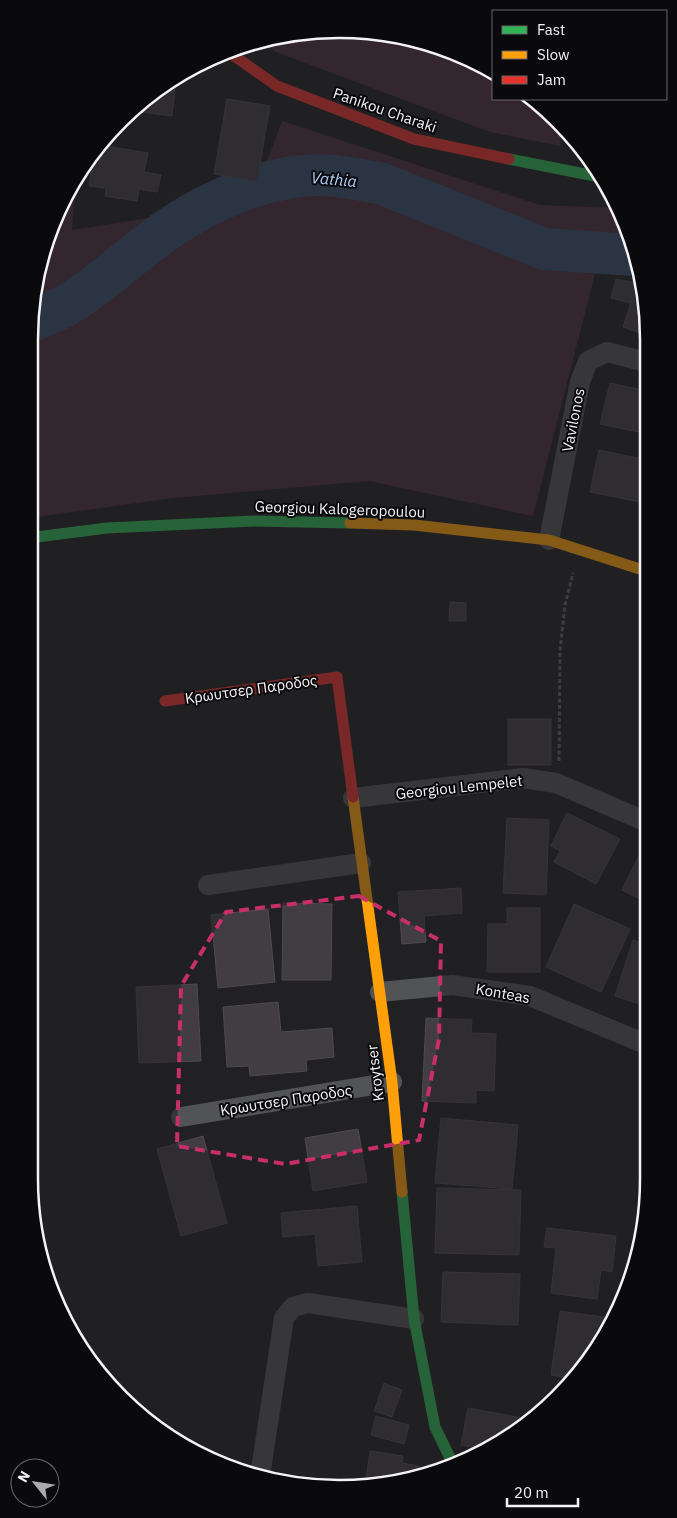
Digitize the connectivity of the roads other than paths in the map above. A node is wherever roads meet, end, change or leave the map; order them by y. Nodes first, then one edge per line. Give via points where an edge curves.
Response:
1 (234, 56) edge
2 (592, 176) edge
3 (640, 360) edge
4 (38, 537) edge
5 (549, 540) junction
6 (640, 569) edge
7 (337, 678) joint
8 (165, 701) dead end
9 (353, 798) junction
10 (640, 819) edge
11 (362, 863) junction
12 (208, 884) dead end
13 (380, 992) junction
14 (640, 1042) edge
15 (392, 1082) junction
16 (181, 1117) dead end
17 (414, 1319) junction
18 (451, 1459) edge
19 (261, 1470) edge

1 - 2 street, Panikou Charaki via 277,86 414,139
3 - 5 street, Vavilonos via 607,352 588,361 580,382
4 - 5 street, Georgiou Kalogeropoulou via 107,528 254,521 414,525
5 - 6 street, Georgiou Kalogeropoulou
7 - 8 street, Κρωυτσερ Παροδος
7 - 9 street, Kroytser
9 - 10 street, Georgiou Lempelet via 523,778 558,784
9 - 11 street, Kroytser
11 - 12 street
11 - 13 street, Kroytser
13 - 14 street, Konteas via 452,985 530,996
13 - 15 street, Kroytser
15 - 16 street, Κρωυτσερ Παροδος
15 - 17 street, Kroytser
17 - 18 street, Kroytser via 436,1427
17 - 19 street via 308,1303 293,1307 284,1318

